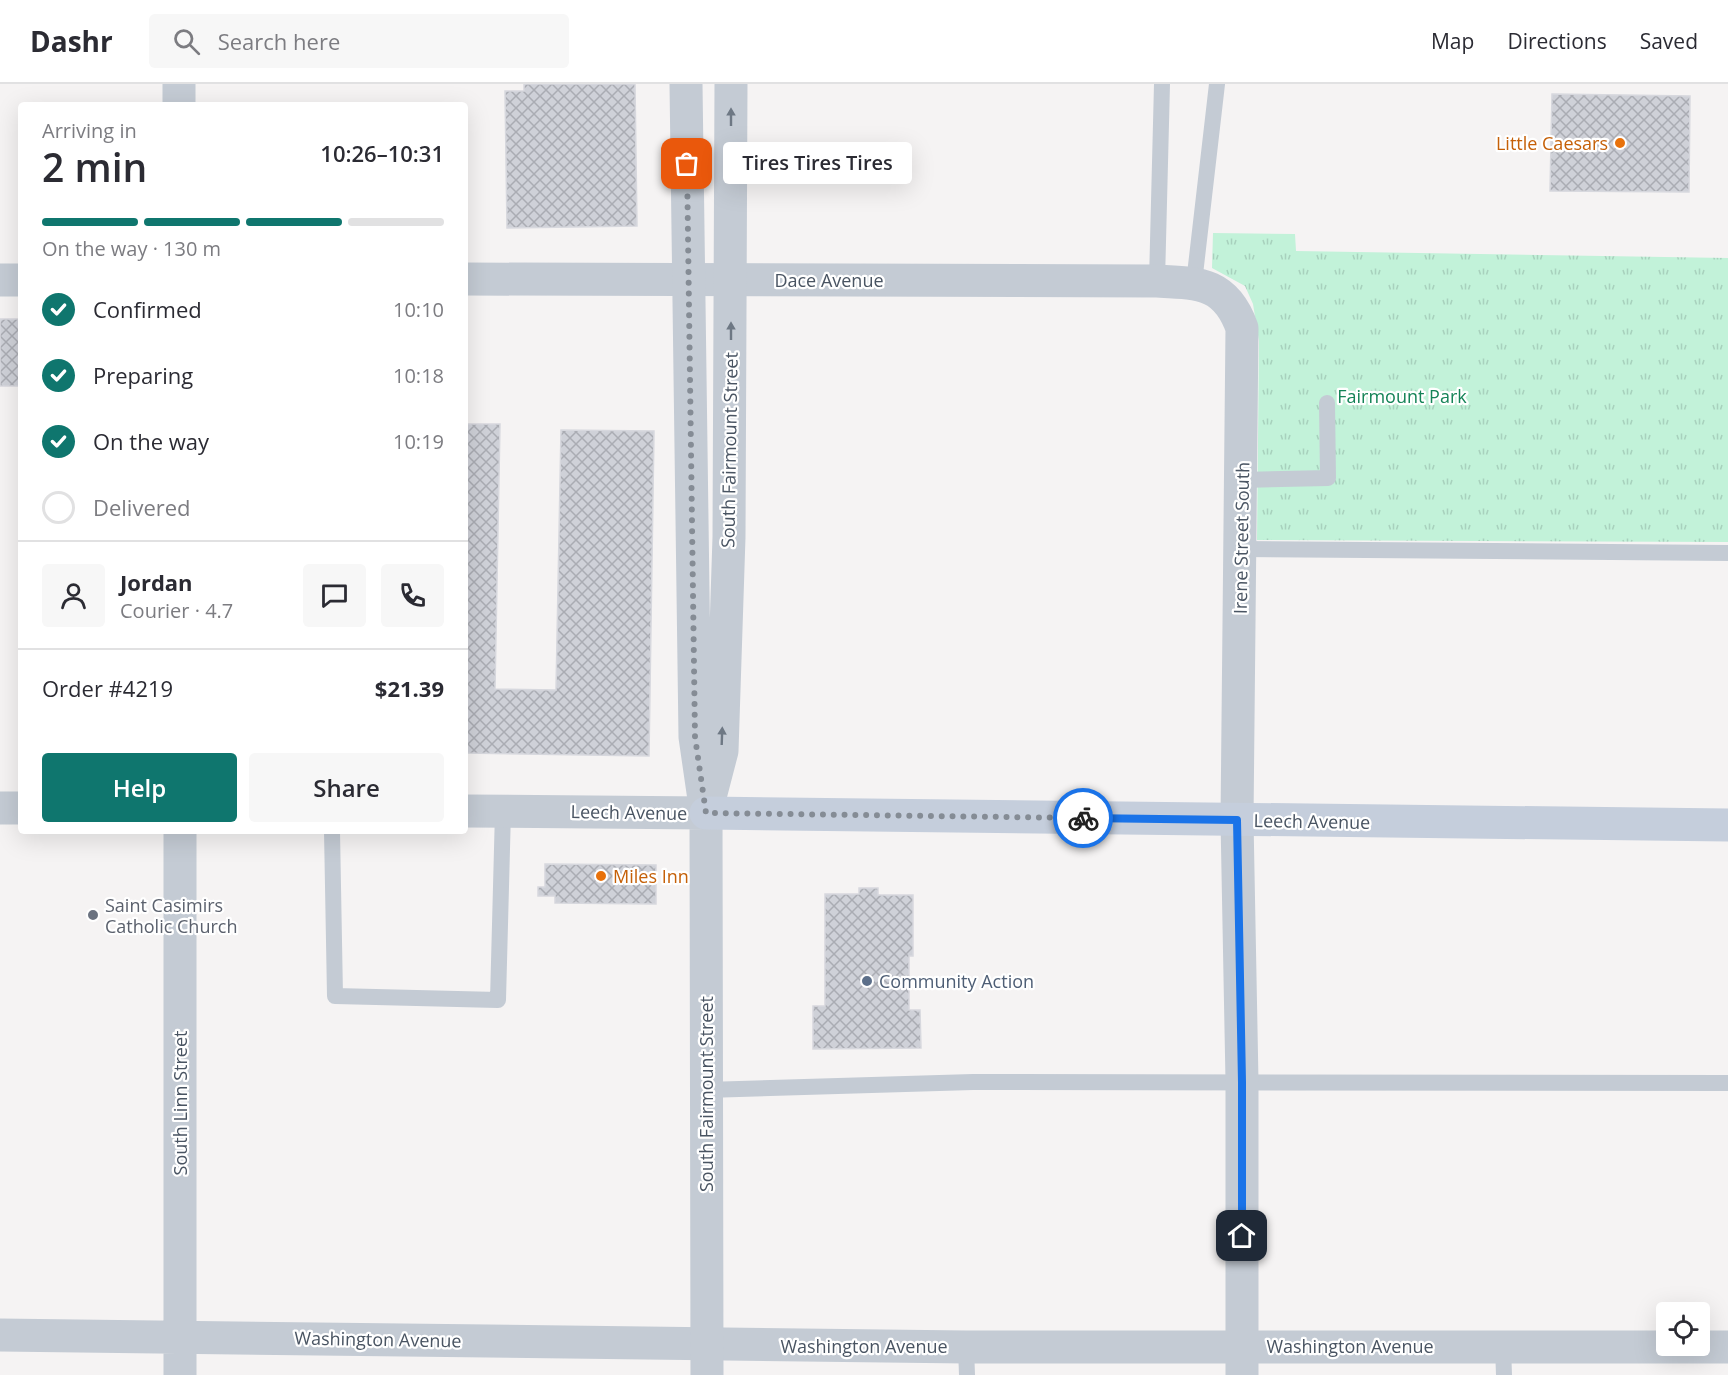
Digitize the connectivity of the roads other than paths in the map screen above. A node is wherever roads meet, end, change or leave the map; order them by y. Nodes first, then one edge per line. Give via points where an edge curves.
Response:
1 (179, 84) edge
2 (686, 84) edge
3 (731, 84) edge
4 (1162, 84) edge
5 (1217, 84) edge
6 (179, 102) edge
7 (468, 279) edge
8 (688, 279) junction
9 (0, 280) edge
10 (18, 280) edge
11 (731, 280) junction
12 (1157, 281) junction
13 (1194, 283) junction
14 (1328, 403) dead end
15 (1241, 480) junction
16 (1241, 549) junction
17 (1728, 554) edge
18 (0, 808) edge
19 (18, 808) edge
20 (468, 811) edge
21 (503, 811) junction
22 (706, 813) junction
23 (1237, 820) junction
24 (1728, 825) edge
25 (180, 834) edge
26 (332, 834) edge
27 (1242, 1082) junction
28 (1728, 1083) edge
29 (706, 1090) junction
30 (0, 1335) edge
31 (180, 1336) junction
32 (1728, 1347) edge
33 (707, 1360) edge
34 (1241, 1360) edge
35 (1503, 1360) edge
36 (967, 1361) edge
37 (180, 1375) edge

1 - 6 street
2 - 8 street, South Fairmount Street
11 -> 3 street, South Fairmount Street
4 - 12 lane
5 - 13 lane
7 - 8 street, Dace Avenue
8 - 11 street, Dace Avenue
8 - 22 street, South Fairmount Street via 695,737
9 - 10 street
11 - 12 street, Dace Avenue
22 -> 11 street, South Fairmount Street via 722,751
12 - 13 street, Dace Avenue
13 - 15 street, Irene Street South via 1217,290 1236,310 1242,328
14 - 15 lane via 1328,478
15 - 16 street, Irene Street South
16 - 17 lane
16 - 23 street, Irene Street South
18 - 19 street
20 - 21 street, Leech Avenue
21 - 22 street, Leech Avenue
21 - 26 lane via 498,1000 335,996
22 - 23 main road, Leech Avenue
22 - 29 street, South Fairmount Street
23 - 24 main road, Leech Avenue
23 - 27 street, Irene Street South
25 - 31 street, South Linn Street
27 - 28 lane
27 - 29 lane via 973,1082
27 - 34 street, Irene Street South
29 - 33 street, South Fairmount Street
30 - 31 street, Washington Avenue
31 - 33 street, Washington Avenue
31 - 37 street, South Linn Street
32 - 35 street, Washington Avenue
33 - 36 street, Washington Avenue
34 - 35 street, Washington Avenue
34 - 36 street, Washington Avenue

